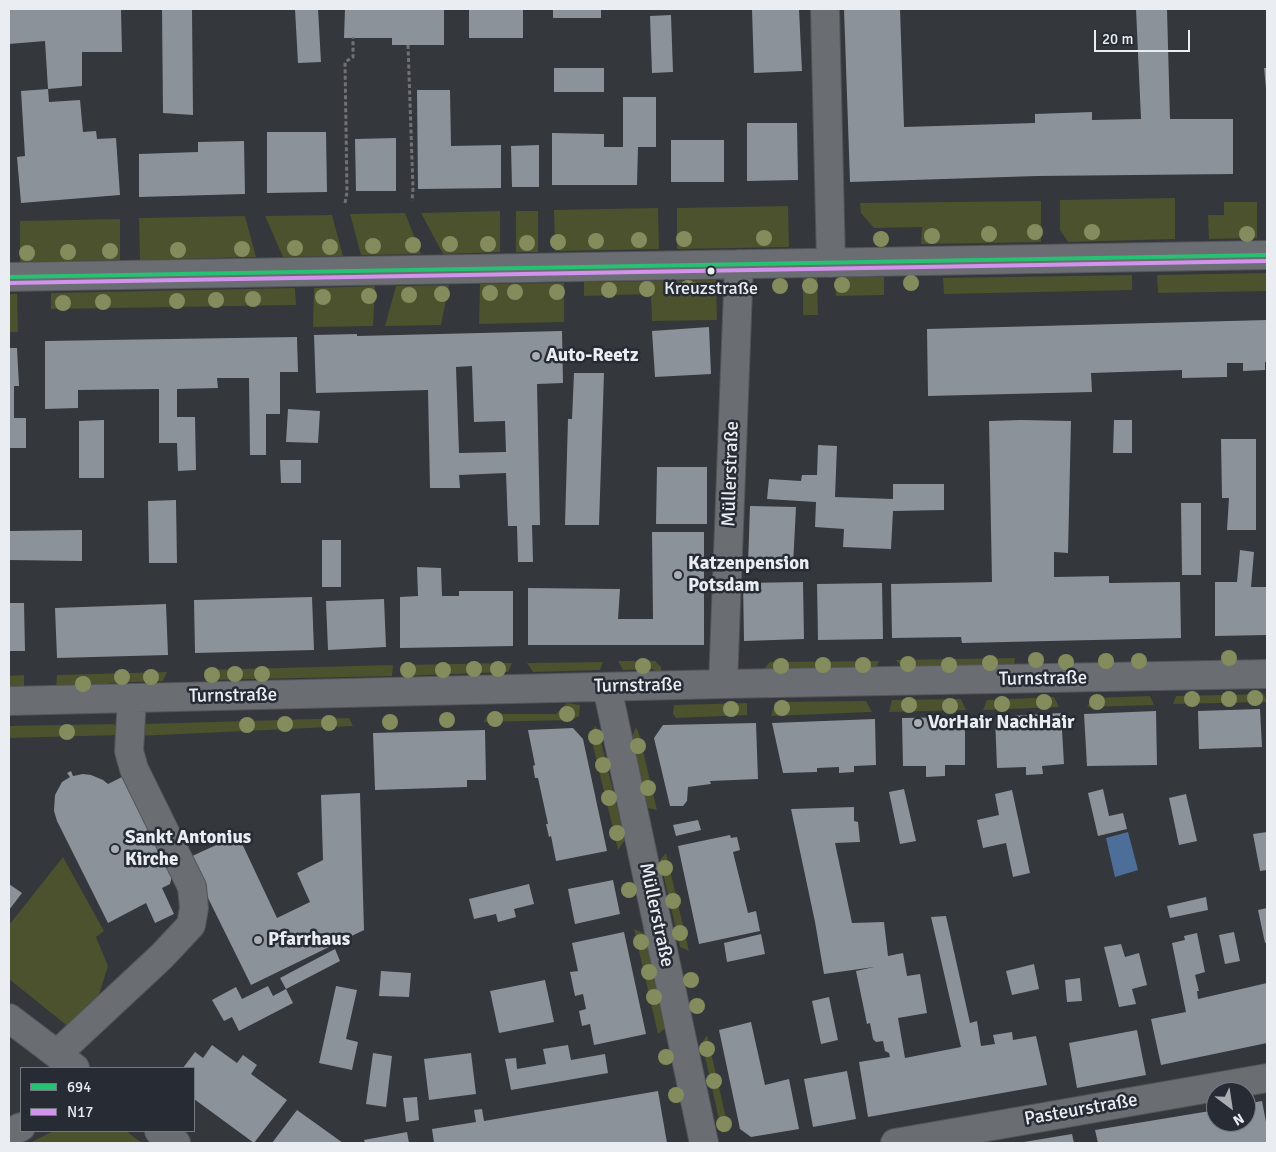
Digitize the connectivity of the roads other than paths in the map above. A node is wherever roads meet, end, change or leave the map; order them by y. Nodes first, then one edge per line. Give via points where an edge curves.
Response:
1 (825, 9) edge
2 (1267, 256) edge
3 (831, 262) junction
4 (739, 264) junction
5 (9, 277) edge
6 (1267, 674) edge
7 (723, 684) junction
8 (607, 687) junction
9 (132, 698) junction
10 (9, 701) edge
11 (9, 1018) edge
12 (66, 1061) edge
13 (1267, 1078) edge
14 (160, 1132) edge
15 (176, 1143) edge
16 (704, 1143) edge
17 (894, 1143) edge

1 - 3 street
2 - 3 street
3 - 4 street
4 - 5 street
4 - 7 street, Müllerstraße
6 - 7 street, Turnstraße
7 - 8 street, Turnstraße
8 - 9 street, Turnstraße
8 - 16 street, Müllerstraße
9 - 10 street, Turnstraße
9 - 12 street via 129,751 134,769 192,887 194,908 191,925
11 - 12 street
13 - 17 street, Pasteurstraße
14 - 15 street

